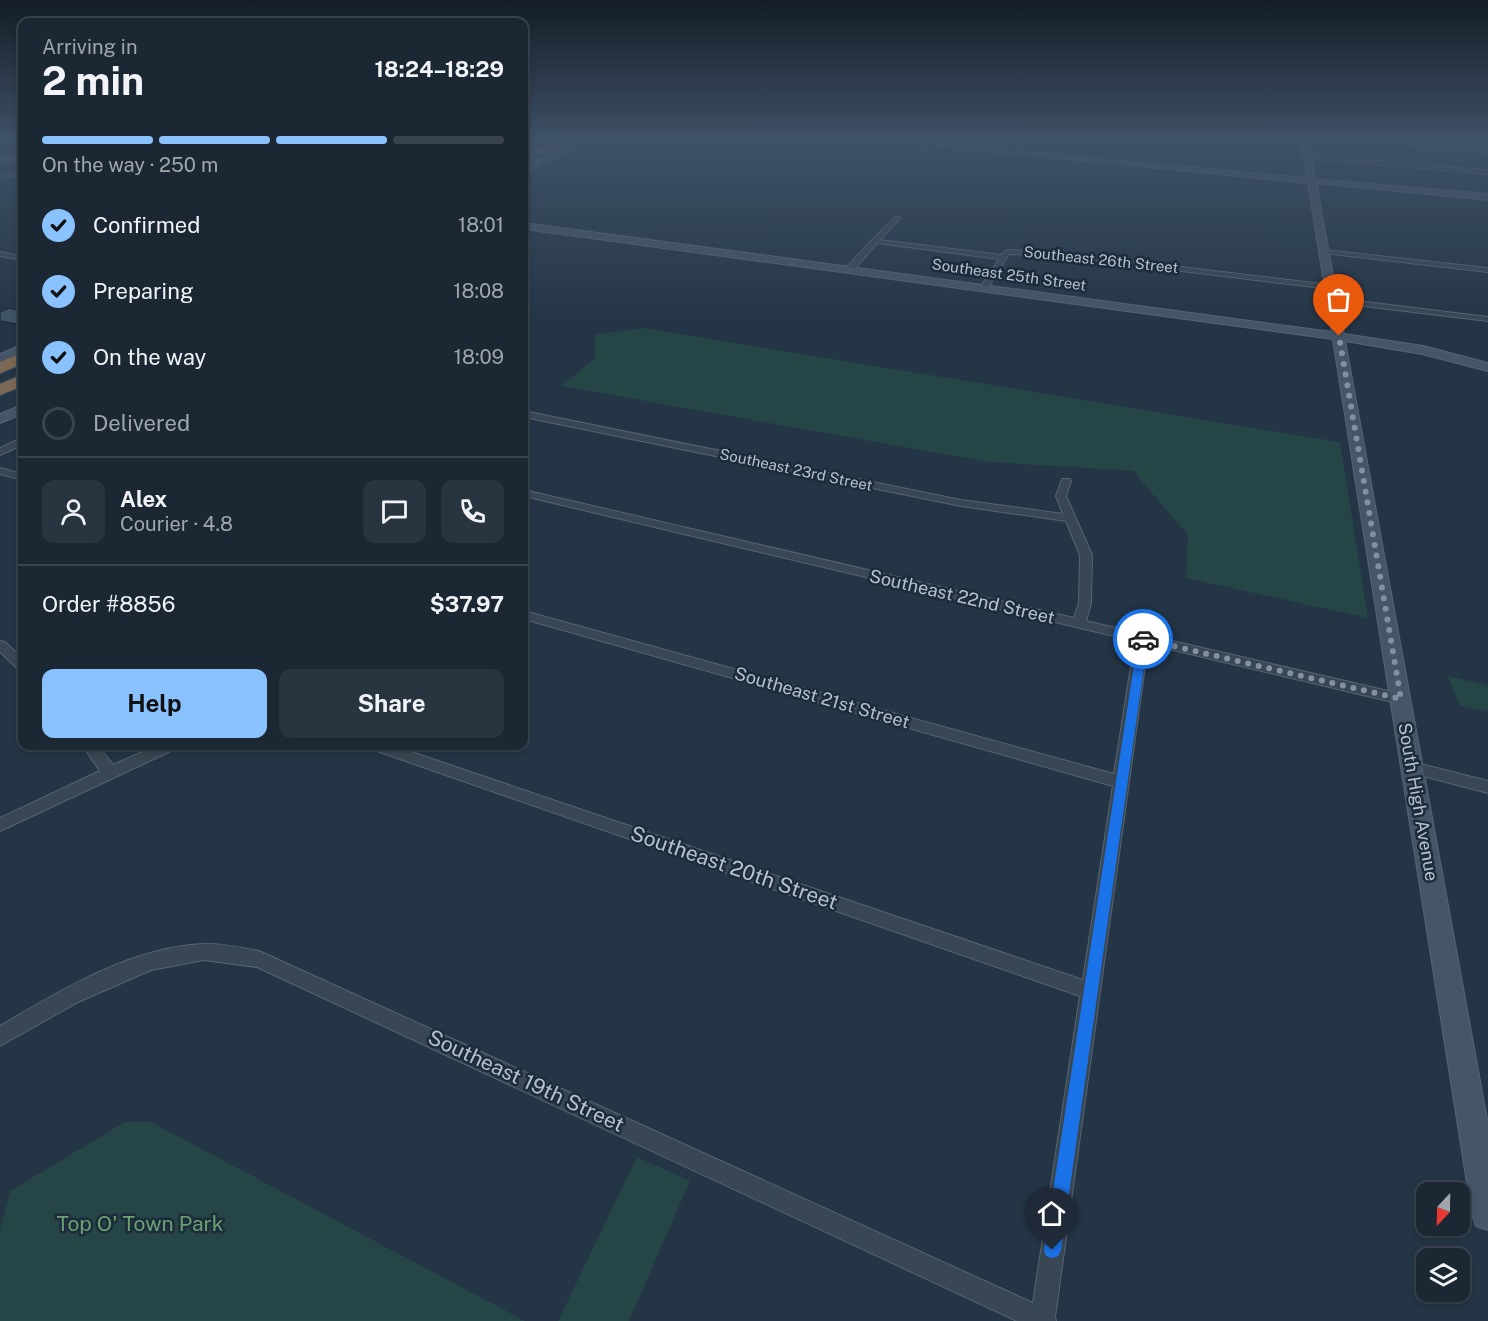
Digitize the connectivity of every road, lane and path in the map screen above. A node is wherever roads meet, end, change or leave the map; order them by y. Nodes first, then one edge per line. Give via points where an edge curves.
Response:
1 (1317, 203) edge
2 (897, 218) dead end
3 (528, 227) edge
4 (874, 242) junction
5 (1325, 252) junction
6 (0, 254) edge
7 (18, 257) edge
8 (1004, 257) junction
9 (849, 270) junction
10 (1488, 270) edge
11 (1330, 287) junction
12 (984, 288) junction
13 (1333, 300) junction
14 (1488, 320) edge
15 (1339, 336) junction
16 (18, 351) edge
17 (0, 358) edge
18 (18, 360) edge
19 (1488, 367) edge
20 (0, 368) edge
21 (18, 369) edge
22 (0, 377) edge
23 (18, 382) edge
24 (18, 389) edge
25 (0, 390) edge
26 (0, 396) edge
27 (18, 411) edge
28 (528, 415) edge
29 (0, 419) edge
30 (18, 443) edge
31 (0, 452) edge
32 (0, 471) edge
33 (18, 476) edge
34 (1066, 481) dead end
35 (528, 495) edge
36 (1070, 518) junction
37 (528, 616) edge
38 (1078, 624) junction
39 (1142, 639) junction
40 (0, 645) edge
41 (18, 661) edge
42 (1401, 699) junction
43 (93, 750) edge
44 (159, 750) edge
45 (391, 750) edge
46 (1413, 768) junction
47 (109, 772) junction
48 (1121, 782) junction
49 (1488, 787) edge
50 (0, 825) edge
51 (1090, 991) junction
52 (0, 1037) edge
53 (1488, 1214) edge
54 (1043, 1321) edge

1 - 5 street, South High Avenue
2 - 4 street
3 - 9 street, Southeast 25th Street
4 - 8 street, Southeast 26th Street
4 - 9 street
5 - 10 street
5 - 11 street, South High Avenue
6 - 7 street
8 - 11 street, Southeast 26th Street via 1015,251 1051,253
8 - 12 street
9 - 12 street, Southeast 25th Street
11 - 13 street, South High Avenue
12 - 15 street, Southeast 25th Street
13 - 14 street
13 - 15 street, South High Avenue
15 - 19 street, Southeast 25th Street
15 - 42 street, South High Avenue
16 - 17 street
18 - 20 highway
21 - 22 highway
23 - 25 highway
24 - 26 highway
27 - 29 street
28 - 36 street, Southeast 23rd Street via 961,503
30 - 31 street
32 - 33 street
34 - 36 street via 1061,496
35 - 38 street, Southeast 22nd Street
36 - 38 street via 1086,555 1085,603
37 - 48 street, Southeast 21st Street
38 - 39 street, Southeast 22nd Street
39 - 42 street, Southeast 22nd Street
39 - 48 street
40 - 41 street
42 - 46 street, South High Avenue
43 - 47 street
44 - 47 street
45 - 51 street, Southeast 20th Street
46 - 49 street
46 - 53 street, South High Avenue
47 - 50 street
48 - 51 street
51 - 54 street
52 - 54 street, Southeast 19th Street via 63,999 146,963 204,952 259,959

